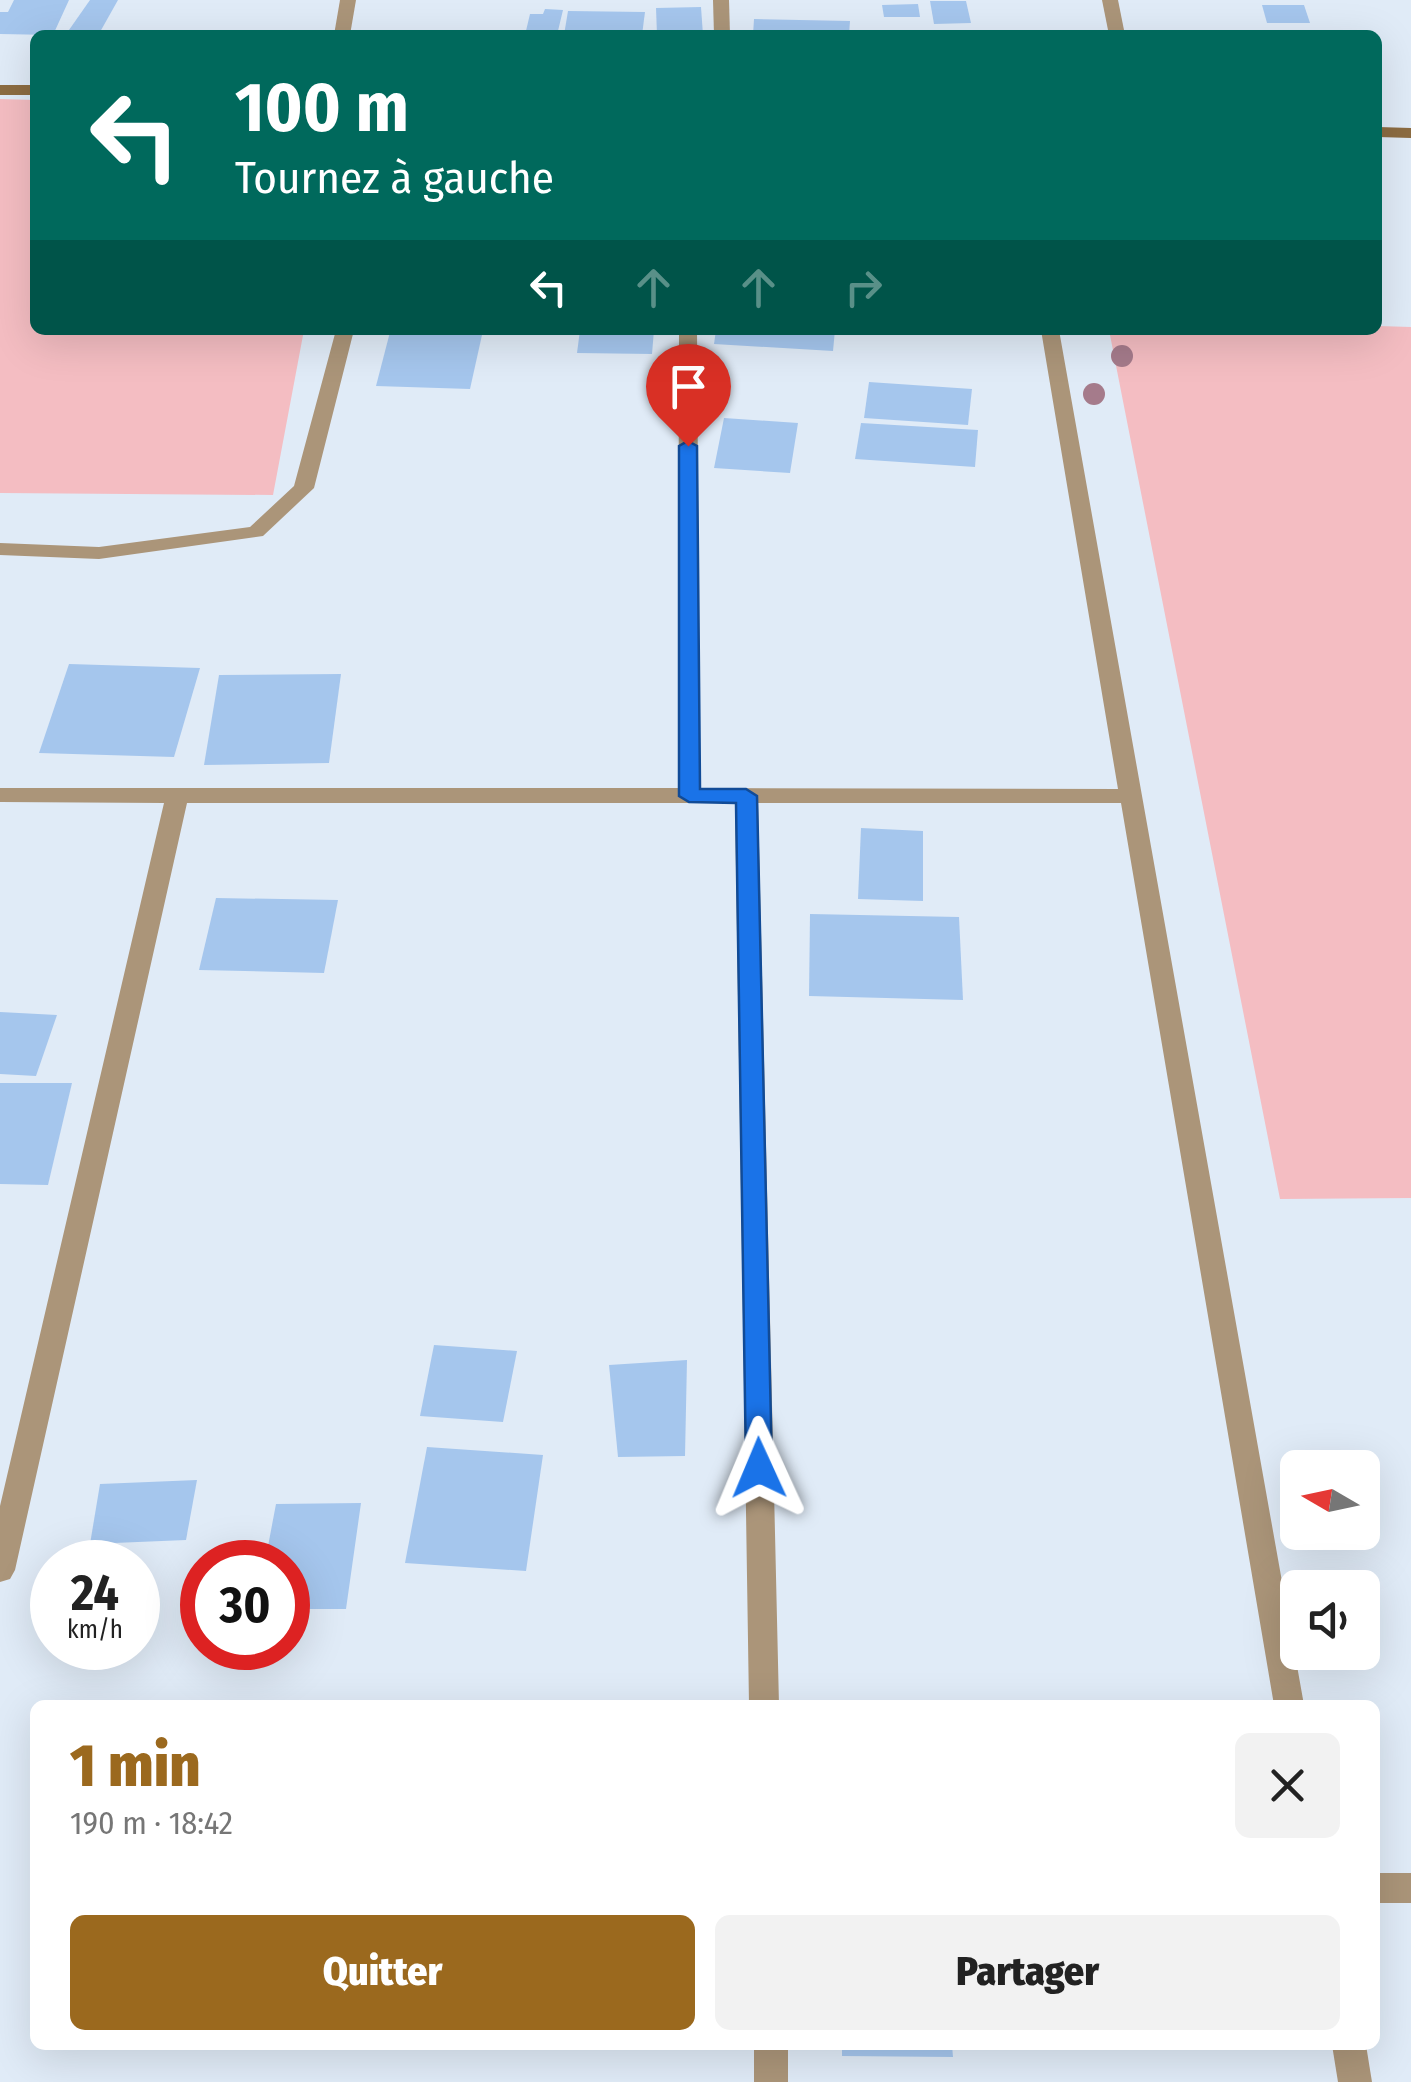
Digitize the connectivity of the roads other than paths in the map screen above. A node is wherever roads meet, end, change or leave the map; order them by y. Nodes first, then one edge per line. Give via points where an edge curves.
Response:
1 (348, 0) edge
2 (721, 0) edge
3 (1110, 0) edge
4 (343, 30) edge
5 (722, 30) edge
6 (1116, 30) edge
7 (0, 90) edge
8 (30, 90) edge
9 (1382, 132) edge
10 (1411, 133) edge
11 (345, 335) edge
12 (688, 335) edge
13 (1051, 335) edge
14 (0, 549) edge
15 (0, 795) edge
16 (176, 795) junction
17 (689, 796) junction
18 (746, 796) junction
19 (1132, 796) junction
20 (0, 1570) edge
21 (764, 1700) edge
22 (1289, 1700) edge
23 (1380, 1888) edge
24 (1411, 1888) edge
25 (770, 2050) edge
26 (1349, 2050) edge
27 (771, 2082) edge
28 (1355, 2082) edge

1 - 4 street
2 - 5 street
3 - 6 street
7 - 8 street
9 - 10 street
11 - 14 street via 304,488 256,532 99,553
12 - 17 street
13 - 19 street
15 - 16 street
16 - 17 street
16 - 20 street
17 - 18 street
18 - 19 street
18 - 21 street
19 - 22 street
23 - 24 street
25 - 27 street
26 - 28 street

